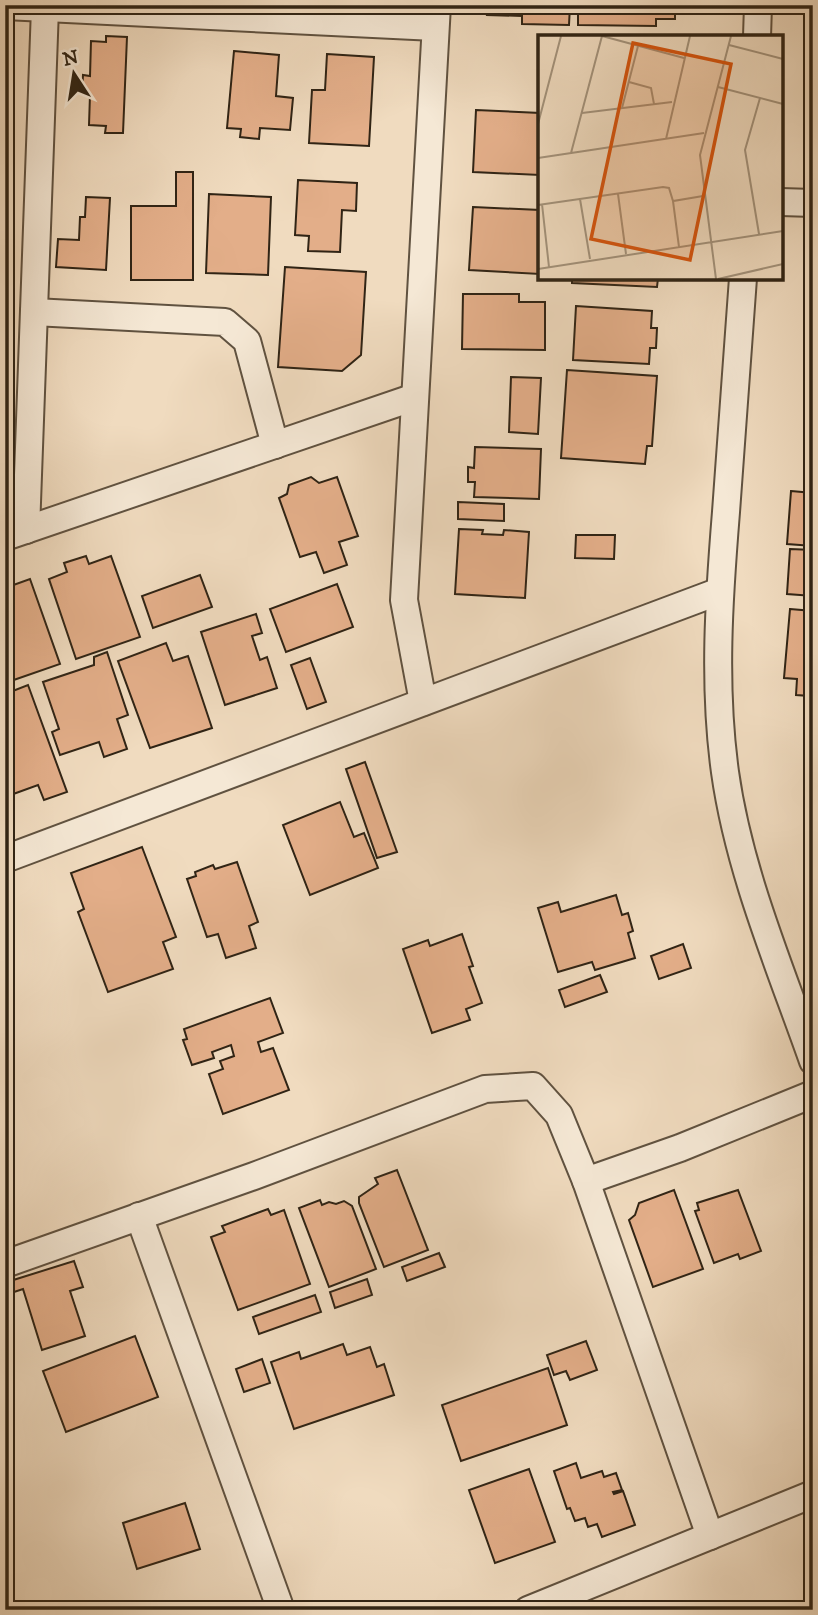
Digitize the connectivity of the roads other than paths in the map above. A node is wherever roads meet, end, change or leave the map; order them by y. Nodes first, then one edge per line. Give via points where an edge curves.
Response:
1 (758, 5) edge
2 (5, 6) edge
3 (45, 8) junction
4 (436, 16) edge
5 (757, 35) edge
6 (783, 202) edge
7 (813, 203) edge
8 (743, 280) edge
9 (34, 312) junction
10 (415, 397) junction
11 (275, 444) junction
12 (15, 533) edge
13 (720, 591) junction
14 (423, 702) junction
15 (5, 859) edge
16 (813, 1061) edge
17 (813, 1094) edge
18 (586, 1181) junction
19 (139, 1216) junction
20 (5, 1264) edge
21 (813, 1494) edge
22 (710, 1536) junction
23 (281, 1610) edge
24 (528, 1610) edge

1 - 5 street
2 - 3 street
3 - 4 street
3 - 9 street
4 - 10 street
6 - 7 street
8 - 13 street
9 - 11 street via 225,322 247,341
9 - 12 street
10 - 11 street
10 - 14 street via 404,600
11 - 12 street
13 - 14 street
13 - 16 street via 719,716 733,819
14 - 15 street
17 - 18 street
18 - 19 street via 559,1115 533,1086 485,1089
18 - 22 street
19 - 20 street
19 - 23 street
21 - 22 street
22 - 24 street

